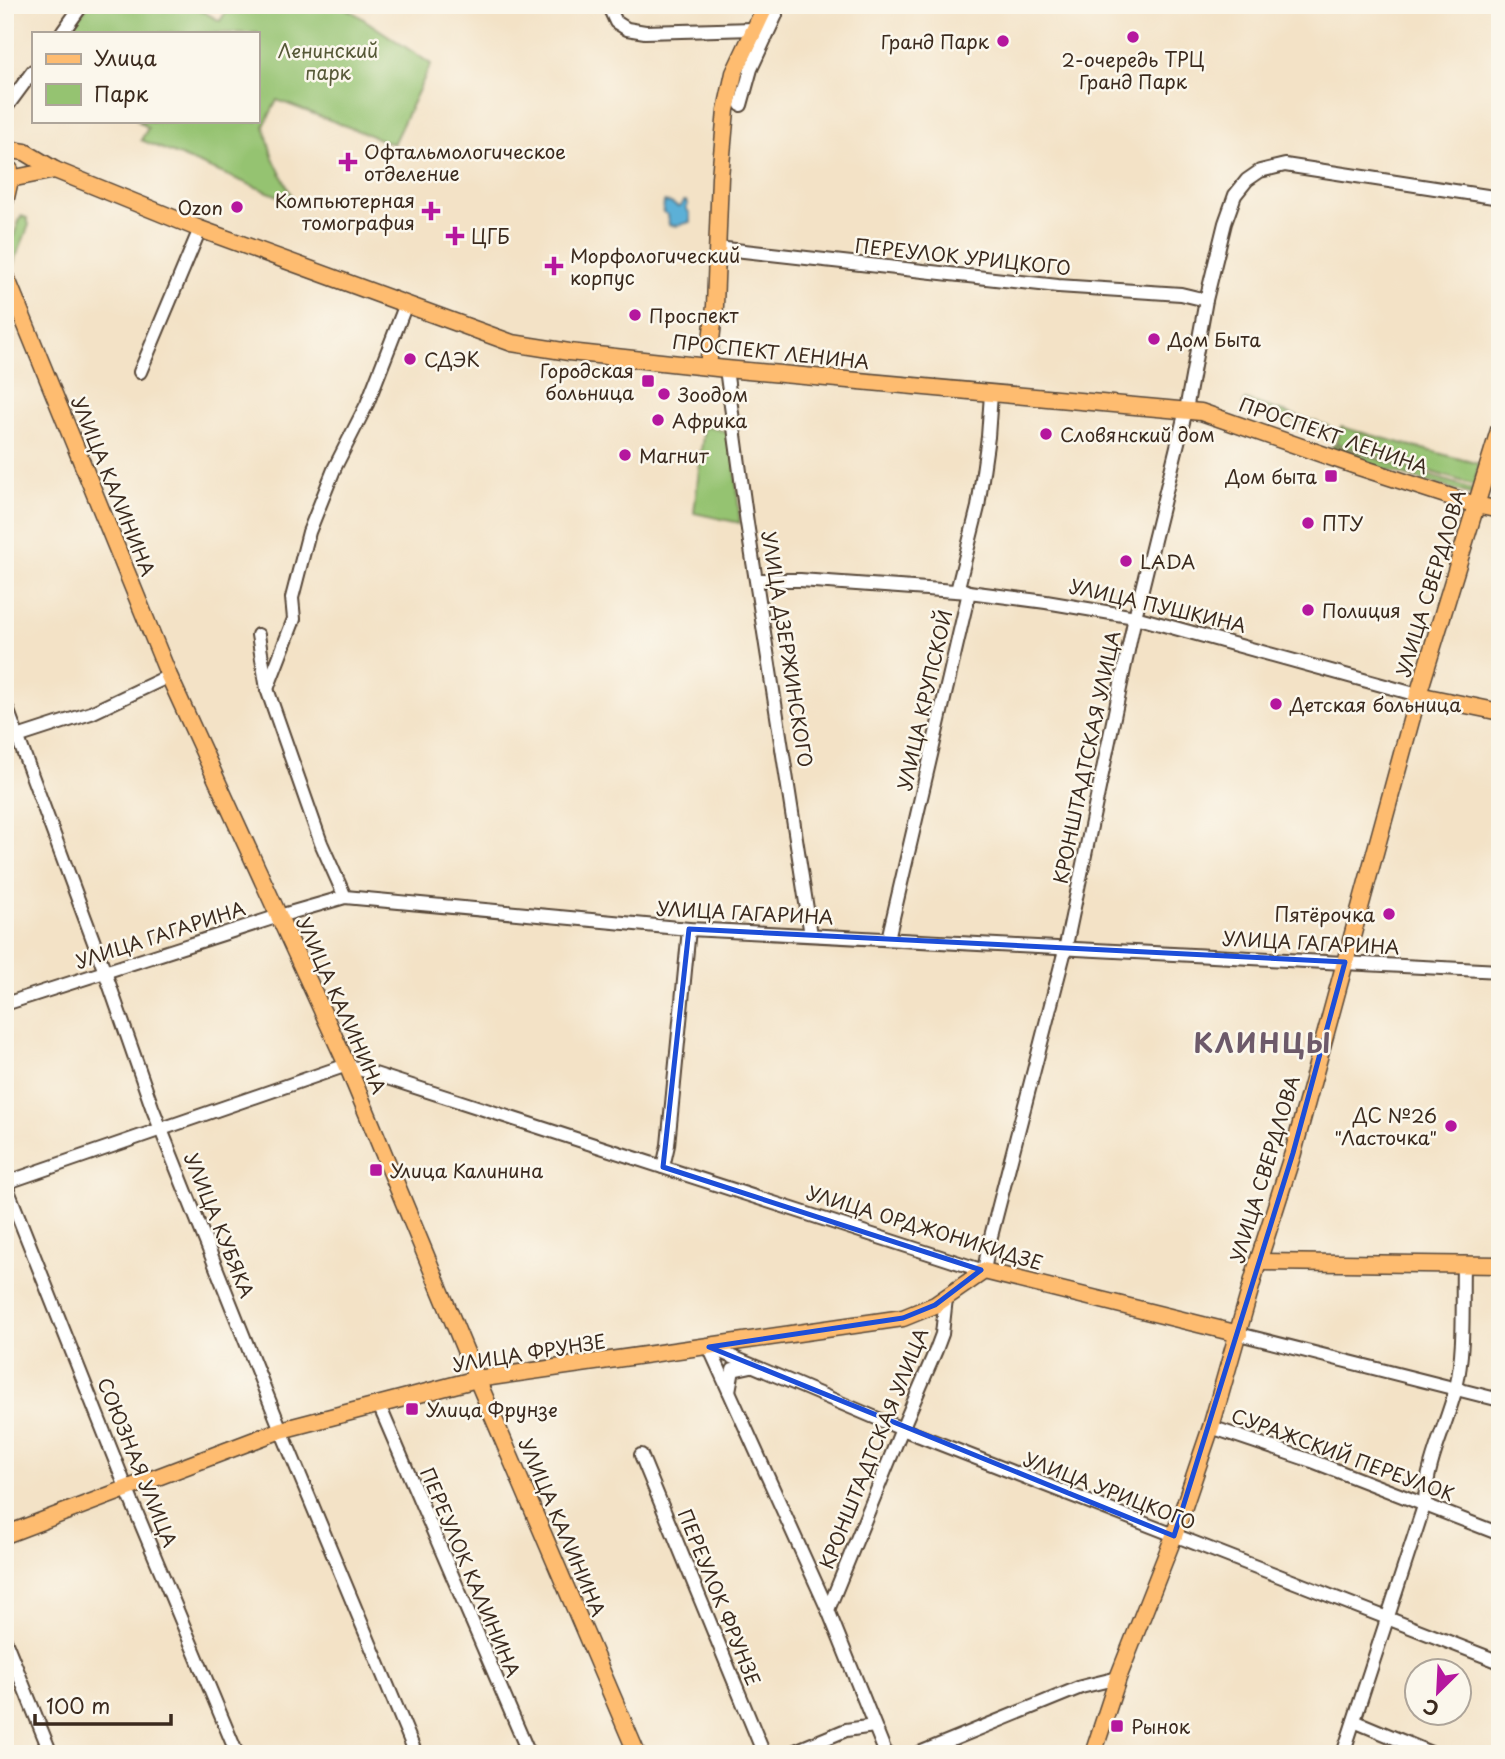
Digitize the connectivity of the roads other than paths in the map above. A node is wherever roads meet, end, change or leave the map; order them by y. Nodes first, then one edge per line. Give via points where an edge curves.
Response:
1 (82, 5) edge
2 (608, 5) edge
3 (771, 10) edge
4 (754, 29) junction
5 (63, 32) edge
6 (32, 72) edge
7 (741, 105) dead end
8 (5, 109) edge
9 (5, 150) edge
10 (55, 170) junction
11 (8, 177) edge
12 (1500, 198) edge
13 (5, 202) edge
14 (200, 229) junction
15 (717, 248) junction
16 (5, 274) edge
17 (1206, 300) junction
18 (406, 304) junction
19 (708, 366) junction
20 (726, 369) junction
21 (140, 372) dead end
22 (991, 394) junction
23 (1186, 410) junction
24 (1500, 427) edge
25 (1476, 505) junction
26 (1500, 509) edge
27 (757, 580) junction
28 (969, 593) junction
29 (1135, 617) junction
30 (258, 635) dead end
31 (169, 676) junction
32 (267, 689) junction
33 (1418, 695) junction
34 (5, 703) edge
35 (1500, 712) edge
36 (12, 739) edge
37 (345, 897) junction
38 (279, 916) junction
39 (689, 929) junction
40 (811, 935) junction
41 (888, 939) junction
42 (1065, 950) junction
43 (1345, 962) junction
44 (1500, 971) edge
45 (105, 972) junction
46 (5, 1004) edge
47 (347, 1065) junction
48 (161, 1129) junction
49 (663, 1167) junction
50 (5, 1183) edge
51 (1258, 1262) junction
52 (1463, 1263) junction
53 (1500, 1265) edge
54 (985, 1271) junction
55 (946, 1298) junction
56 (1239, 1334) junction
57 (709, 1347) junction
58 (751, 1366) junction
59 (477, 1379) junction
60 (1456, 1388) junction
61 (729, 1391) junction
62 (1500, 1400) edge
63 (379, 1405) junction
64 (1211, 1427) junction
65 (902, 1429) junction
66 (281, 1430) junction
67 (641, 1455) dead end
68 (127, 1490) junction
69 (1425, 1503) junction
70 (1500, 1534) edge
71 (5, 1535) edge
72 (1174, 1536) junction
73 (828, 1610) junction
74 (1389, 1618) junction
75 (5, 1640) edge
76 (1500, 1662) edge
77 (1118, 1678) junction
78 (1354, 1721) junction
79 (874, 1726) junction
80 (51, 1754) edge
81 (237, 1754) edge
82 (416, 1754) edge
83 (529, 1754) edge
84 (638, 1754) edge
85 (764, 1754) edge
86 (789, 1754) edge
87 (886, 1754) edge
88 (917, 1754) edge
89 (1093, 1754) edge
90 (1343, 1754) edge
91 (1433, 1754) edge

1 - 5 street
2 - 4 street via 616,22 645,32
3 - 4 main road
3 - 7 street
4 - 15 main road via 728,99
6 - 8 street
9 - 10 main road, ПРОСПЕКТ ЛЕНИНА via 20,150
9 - 11 main road via 10,160
10 - 11 main road
10 - 14 main road, ПРОСПЕКТ ЛЕНИНА
11 - 13 main road
12 - 17 street, КРОНШТАДТСКАЯ УЛИЦА via 1273,166 1241,186 1230,207
14 - 18 main road, ПРОСПЕКТ ЛЕНИНА
14 - 21 street
15 - 17 street, ПЕРЕУЛОК УРИЦКОГО
15 - 19 main road
16 - 31 main road, УЛИЦА КАЛИНИНА
17 - 23 street, КРОНШТАДТСКАЯ УЛИЦА
18 - 19 main road, ПРОСПЕКТ ЛЕНИНА via 512,343
18 - 32 street via 309,532 292,598 294,619
19 - 20 main road, ПРОСПЕКТ ЛЕНИНА
20 - 22 main road, ПРОСПЕКТ ЛЕНИНА
20 - 27 street, УЛИЦА ДЗЕРЖИНСКОГО
22 - 23 main road, ПРОСПЕКТ ЛЕНИНА
22 - 28 street, УЛИЦА КРУПСКОЙ via 978,508 958,587
23 - 25 main road, ПРОСПЕКТ ЛЕНИНА
23 - 29 street, КРОНШТАДТСКАЯ УЛИЦА
24 - 25 main road, УЛИЦА СВЕРДЛОВА
25 - 26 main road, ПРОСПЕКТ ЛЕНИНА
25 - 33 main road, УЛИЦА СВЕРДЛОВА
27 - 28 street, УЛИЦА ПУШКИНА
27 - 40 street, УЛИЦА ДЗЕРЖИНСКОГО
28 - 29 street, УЛИЦА ПУШКИНА
28 - 41 street, УЛИЦА КРУПСКОЙ
29 - 33 street, УЛИЦА ПУШКИНА
29 - 42 street, КРОНШТАДТСКАЯ УЛИЦА
30 - 32 street
31 - 36 street via 91,713
31 - 38 main road, УЛИЦА КАЛИНИНА
32 - 37 street
33 - 35 main road, УЛИЦА ПУШКИНА
33 - 43 main road, УЛИЦА СВЕРДЛОВА
34 - 36 street, УЛИЦА КУБЯКА
36 - 45 street, УЛИЦА КУБЯКА
37 - 38 street, УЛИЦА ГАГАРИНА
37 - 39 street, УЛИЦА ГАГАРИНА
38 - 45 street, УЛИЦА ГАГАРИНА
38 - 47 main road, УЛИЦА КАЛИНИНА
39 - 40 street, УЛИЦА ГАГАРИНА
39 - 49 street
40 - 41 street, УЛИЦА ГАГАРИНА
41 - 42 street, УЛИЦА ГАГАРИНА
42 - 43 street, УЛИЦА ГАГАРИНА
42 - 54 street, КРОНШТАДТСКАЯ УЛИЦА
43 - 44 street, УЛИЦА ГАГАРИНА
43 - 51 main road, УЛИЦА СВЕРДЛОВА
45 - 46 street, УЛИЦА ГАГАРИНА
45 - 48 street, УЛИЦА КУБЯКА
47 - 48 street
47 - 49 street, УЛИЦА ОРДЖОНИКИДЗЕ
47 - 59 main road, УЛИЦА КАЛИНИНА
48 - 50 street
48 - 66 street, УЛИЦА КУБЯКА
49 - 54 street, УЛИЦА ОРДЖОНИКИДЗЕ
50 - 68 street, СОЮЗНАЯ УЛИЦА
51 - 52 main road
51 - 56 main road, УЛИЦА СВЕРДЛОВА
52 - 53 main road
52 - 60 street
54 - 55 main road, УЛИЦА ФРУНЗЕ
54 - 56 main road, УЛИЦА ОРДЖОНИКИДЗЕ
55 - 57 main road, УЛИЦА ФРУНЗЕ via 903,1318
55 - 65 street, КРОНШТАДТСКАЯ УЛИЦА via 942,1334
56 - 60 street, УЛИЦА ОРДЖОНИКИДЗЕ
56 - 64 main road, УЛИЦА СВЕРДЛОВА
57 - 58 street, УЛИЦА УРИЦКОГО
57 - 59 main road, УЛИЦА ФРУНЗЕ
57 - 61 street
58 - 61 street via 733,1370
58 - 65 street, УЛИЦА УРИЦКОГО
59 - 63 main road, УЛИЦА ФРУНЗЕ
59 - 84 main road, УЛИЦА КАЛИНИНА
60 - 62 street, УЛИЦА ОРДЖОНИКИДЗЕ
60 - 69 street via 1437,1443
61 - 73 street
63 - 66 main road, УЛИЦА ФРУНЗЕ
63 - 83 street, ПЕРЕУЛОК КАЛИНИНА
64 - 69 street, СУРАЖСКИЙ ПЕРЕУЛОК
64 - 72 main road, УЛИЦА СВЕРДЛОВА
65 - 72 street, УЛИЦА УРИЦКОГО
65 - 73 street, КРОНШТАДТСКАЯ УЛИЦА
66 - 68 main road, УЛИЦА ФРУНЗЕ
66 - 82 street, УЛИЦА КУБЯКА
67 - 85 street, ПЕРЕУЛОК ФРУНЗЕ
68 - 71 main road, УЛИЦА ФРУНЗЕ
68 - 81 street, СОЮЗНАЯ УЛИЦА
69 - 70 street, СУРАЖСКИЙ ПЕРЕУЛОК
69 - 74 street
72 - 74 street, УЛИЦА УРИЦКОГО
72 - 77 main road, УЛИЦА СВЕРДЛОВА
73 - 79 street
74 - 76 street, УЛИЦА УРИЦКОГО
74 - 78 street
75 - 80 street
77 - 88 street via 1081,1687
77 - 89 main road, УЛИЦА СВЕРДЛОВА
78 - 90 street
78 - 91 street
79 - 86 street via 846,1730
79 - 87 street

